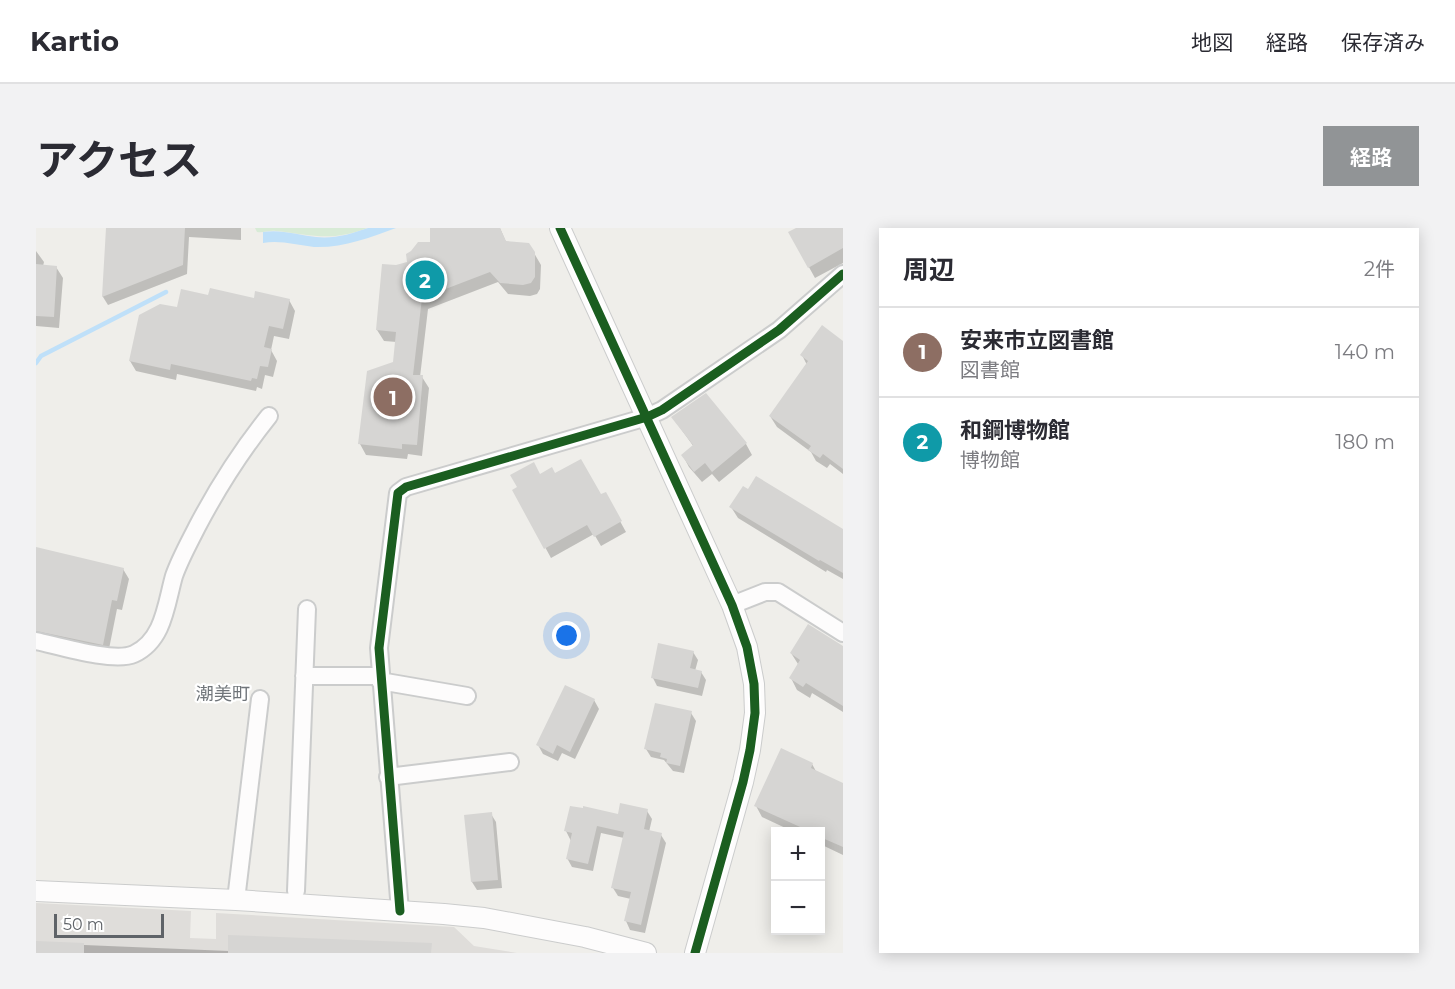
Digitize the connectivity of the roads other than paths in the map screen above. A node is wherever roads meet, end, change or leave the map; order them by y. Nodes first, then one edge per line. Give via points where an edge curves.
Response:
1 (560, 228) edge
2 (843, 274) edge
3 (269, 416) dead end
4 (647, 417) junction
5 (732, 605) junction
6 (307, 609) dead end
7 (843, 633) edge
8 (36, 641) edge
9 (304, 676) junction
10 (380, 679) junction
11 (467, 696) dead end
12 (260, 699) dead end
13 (510, 762) dead end
14 (388, 777) junction
15 (36, 891) edge
16 (296, 891) dead end
17 (236, 900) junction
18 (400, 911) junction
19 (646, 953) edge
20 (695, 953) edge

1 - 4 street
2 - 4 street via 778,330
3 - 8 street via 214,494 180,559 163,619 149,643 134,654 119,658
4 - 5 street
4 - 10 street via 401,489 397,496 379,648
5 - 7 street via 765,592 778,592
5 - 20 street via 747,647 754,684 754,713 743,782
6 - 9 street
9 - 10 street
9 - 16 street
10 - 11 street
10 - 14 street
12 - 17 street
13 - 14 street
14 - 18 street
15 - 17 street
17 - 18 street
18 - 19 street via 484,918

